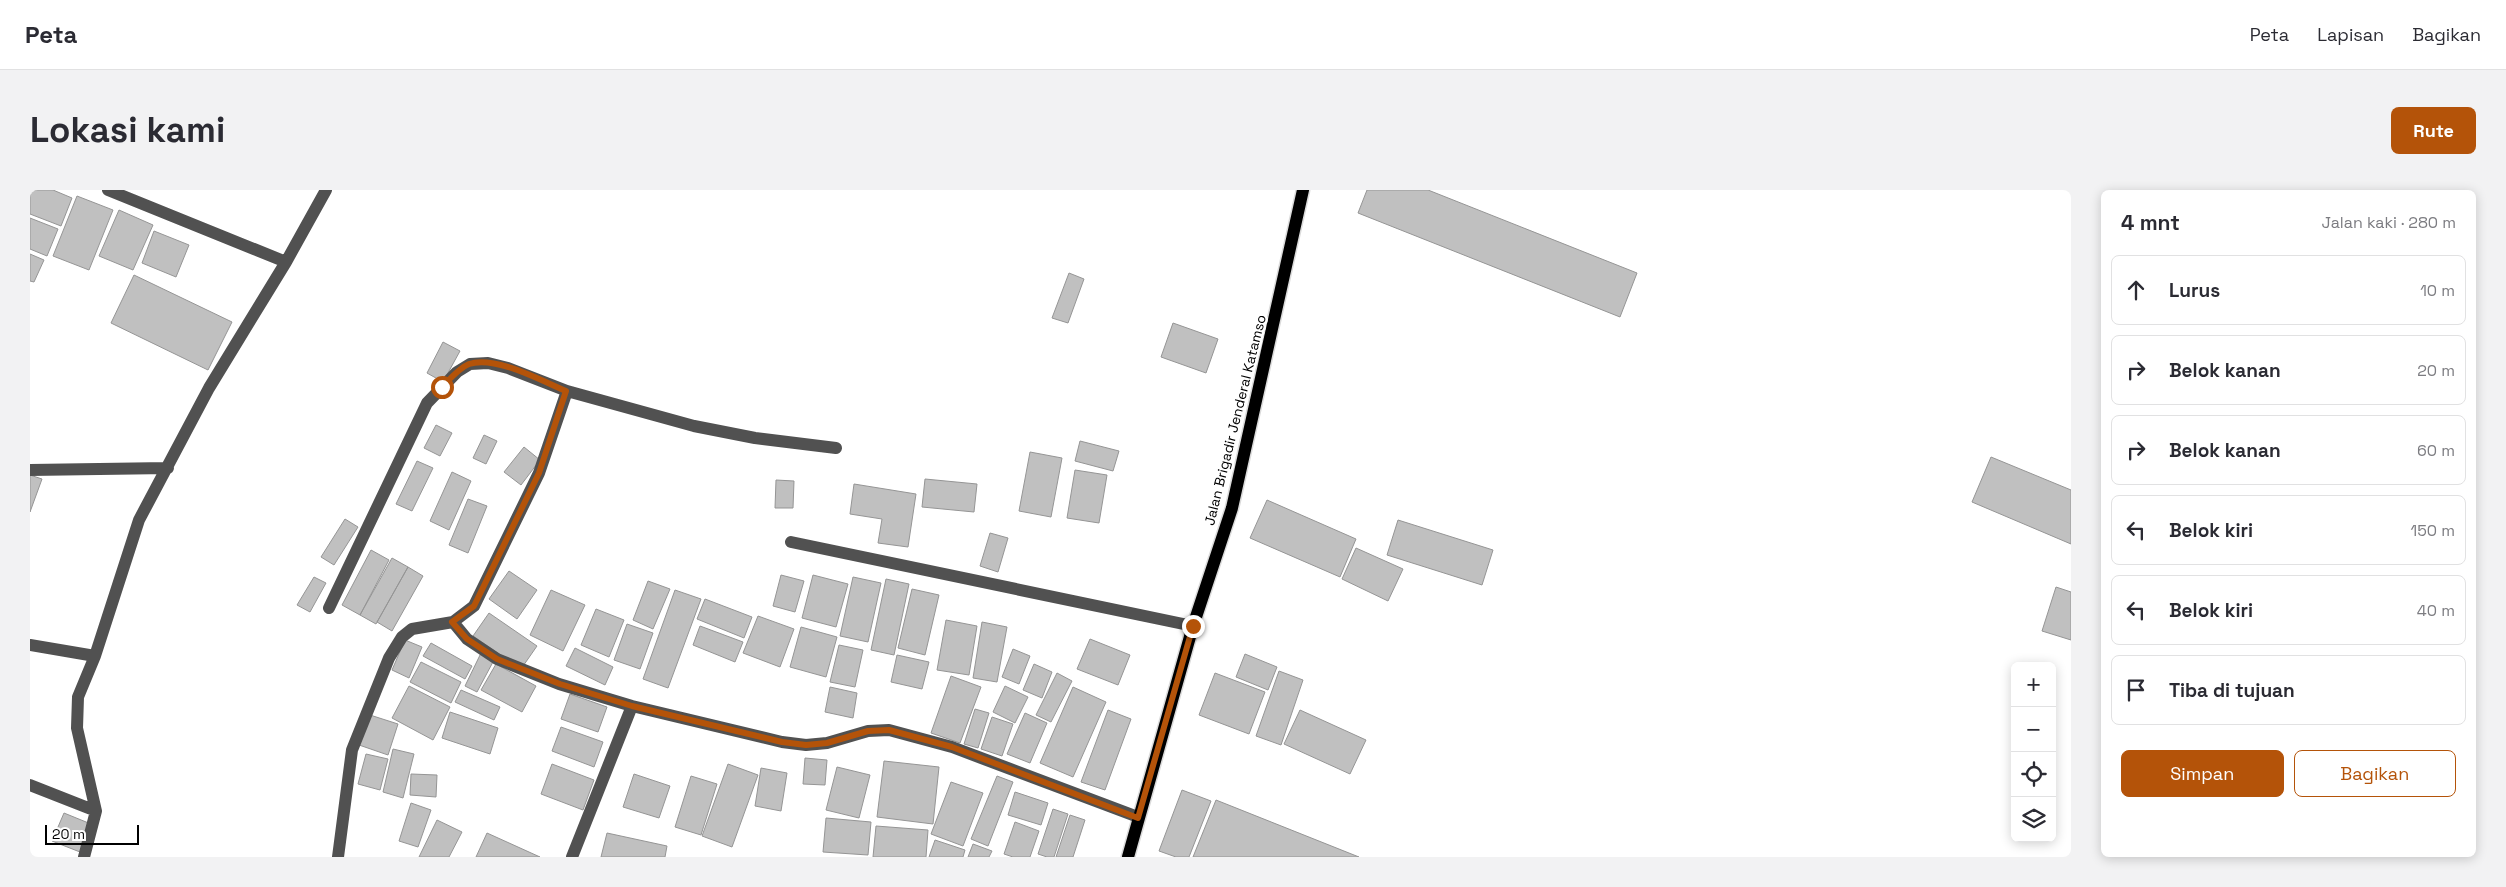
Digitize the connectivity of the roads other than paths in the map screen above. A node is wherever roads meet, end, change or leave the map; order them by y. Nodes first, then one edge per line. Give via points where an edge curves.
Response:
1 (108, 190) edge
2 (326, 190) edge
3 (1303, 190) edge
4 (286, 262) junction
5 (566, 391) junction
6 (836, 448) dead end
7 (168, 468) junction
8 (30, 470) edge
9 (790, 542) dead end
10 (328, 608) dead end
11 (452, 622) junction
12 (1193, 626) junction
13 (30, 645) edge
14 (95, 656) junction
15 (632, 706) junction
16 (30, 785) edge
17 (96, 811) junction
18 (1138, 818) junction
19 (84, 857) edge
20 (338, 857) edge
21 (572, 857) edge
22 (1128, 857) edge

1 - 4 street
2 - 4 street
3 - 12 main road, Jalan Brigadir Jenderal Katamso via 1232,508
4 - 7 street via 209,388
5 - 6 street via 694,426 755,438
5 - 10 street via 497,365 470,364 457,372 427,403
5 - 11 street via 539,473 474,606
7 - 8 street
7 - 14 street via 139,520
9 - 12 street
11 - 15 street via 478,648 518,669
11 - 20 street via 412,629 402,636 389,658 352,750
12 - 18 main road, Jalan Brigadir Jenderal Katamso
13 - 14 street
14 - 17 street via 78,697 77,728
15 - 18 street via 806,745 827,743 868,731 889,730 962,750
15 - 21 street
16 - 17 street
17 - 19 street
18 - 22 main road, Jalan Brigadir Jenderal Katamso

